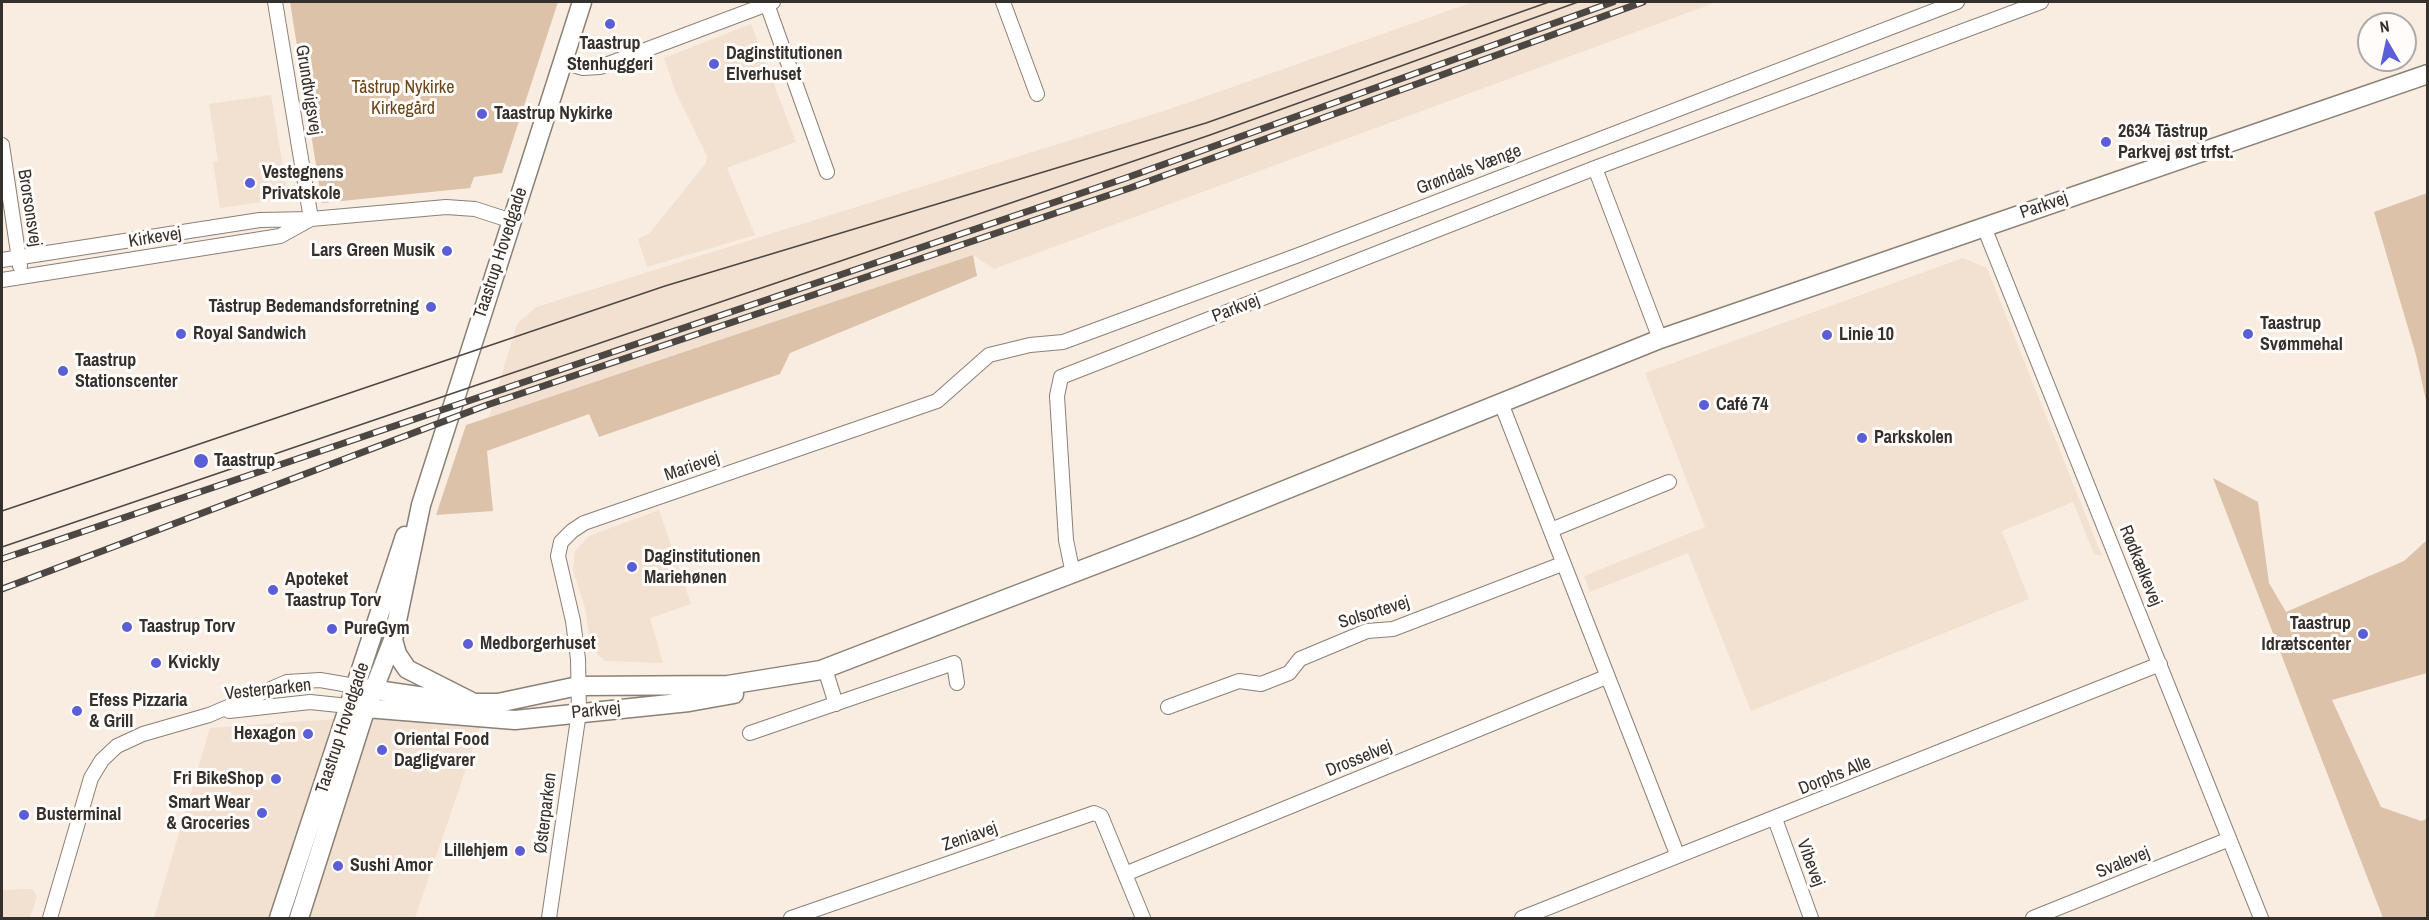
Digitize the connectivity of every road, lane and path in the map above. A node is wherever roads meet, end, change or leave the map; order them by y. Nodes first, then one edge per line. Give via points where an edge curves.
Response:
1 (275, 2) edge
2 (582, 2) edge
3 (1003, 2) edge
4 (1957, 2) edge
5 (2041, 2) edge
6 (770, 3) edge
7 (562, 62) junction
8 (2427, 74) edge
9 (1037, 94) dead end
10 (2, 145) edge
11 (1595, 168) junction
12 (827, 172) dead end
13 (311, 219) junction
14 (512, 221) junction
15 (1983, 227) junction
16 (19, 257) junction
17 (2, 260) edge
18 (22, 277) junction
19 (2, 280) edge
20 (1660, 339) junction
21 (989, 355) joint
22 (1501, 403) junction
23 (1669, 483) dead end
24 (421, 505) junction
25 (1551, 530) junction
26 (1562, 564) junction
27 (1073, 574) junction
28 (393, 640) junction
29 (2160, 664) junction
30 (823, 669) junction
31 (1606, 677) junction
32 (957, 683) dead end
33 (355, 686) junction
34 (578, 686) junction
35 (374, 690) junction
36 (474, 704) junction
37 (836, 704) junction
38 (358, 707) junction
39 (1168, 707) dead end
40 (579, 712) junction
41 (209, 715) junction
42 (750, 733) dead end
43 (1775, 819) junction
44 (2227, 840) junction
45 (1677, 854) junction
46 (1125, 874) junction
47 (50, 918) edge
48 (279, 918) edge
49 (299, 918) edge
50 (549, 918) edge
51 (791, 918) edge
52 (1143, 918) edge
53 (1522, 918) edge
54 (1811, 918) edge
55 (2032, 918) edge
56 (2261, 918) edge

1 - 13 street, Grundtvigsvej
2 - 7 street, Taastrup Hovedgade
3 - 9 street
4 - 21 street, Grøndals Vænge via 1063,342
5 - 11 street, Parkvej
6 - 7 street via 600,68
6 - 12 street
7 - 14 street, Taastrup Hovedgade
8 - 15 street, Parkvej
10 - 16 street, Brorsonsvej
11 - 20 street
11 - 27 street, Parkvej via 1061,377 1057,396 1066,540
13 - 14 street, Kirkevej via 446,207 475,209
13 - 16 street, Kirkevej via 260,220
13 - 18 street, Kirkevej via 280,236
14 - 24 street, Taastrup Hovedgade
15 - 20 street, Parkvej
15 - 29 street, Rødkælkevej
16 - 17 street, Kirkevej
16 - 18 street, Brorsonsvej
18 - 19 street, Kirkevej
20 - 22 street, Parkvej
21 - 34 street, Marievej via 937,401 572,531 561,542 558,556 573,621
22 - 25 street
22 - 27 street, Parkvej
23 - 25 street
24 - 28 street, Taastrup Hovedgade
24 - 33 street, Taastrup Hovedgade via 407,530
25 - 26 street
26 - 31 street
26 - 39 street, Solsortevej via 1393,630 1367,631 1300,659 1289,673 1261,684 1239,681
27 - 30 street, Parkvej
28 - 35 street, Taastrup Hovedgade
28 - 36 street via 407,669
29 - 43 street, Dorphs Alle
29 - 44 street, Rødkælkevej
30 - 34 street, Parkvej via 728,685
30 - 37 street
30 - 40 street, Parkvej via 815,675 763,689 689,702
31 - 45 street
31 - 46 street, Drosselvej
32 - 37 street via 954,663
33 - 35 street, Parkvej
33 - 38 street, Taastrup Hovedgade
33 - 41 street, Vesterparken via 296,680
34 - 36 street, Parkvej via 498,703
34 - 40 street, Marievej
35 - 36 street, Parkvej
35 - 38 street, Taastrup Hovedgade
37 - 42 street
38 - 40 street, Parkvej via 515,720
38 - 41 street, Vesterparken via 288,703
38 - 48 street, Taastrup Hovedgade
38 - 49 street, Taastrup Hovedgade
40 - 50 street, Østerparken
41 - 47 street, Vesterparken via 143,734 117,746 102,760 91,778
43 - 45 street, Dorphs Alle
43 - 54 street, Vibevej
44 - 55 street, Svalevej
44 - 56 street, Rødkælkevej
45 - 53 street, Dorphs Alle
46 - 51 street, Zeniavej via 1101,816 1094,813
46 - 52 street, Zeniavej

